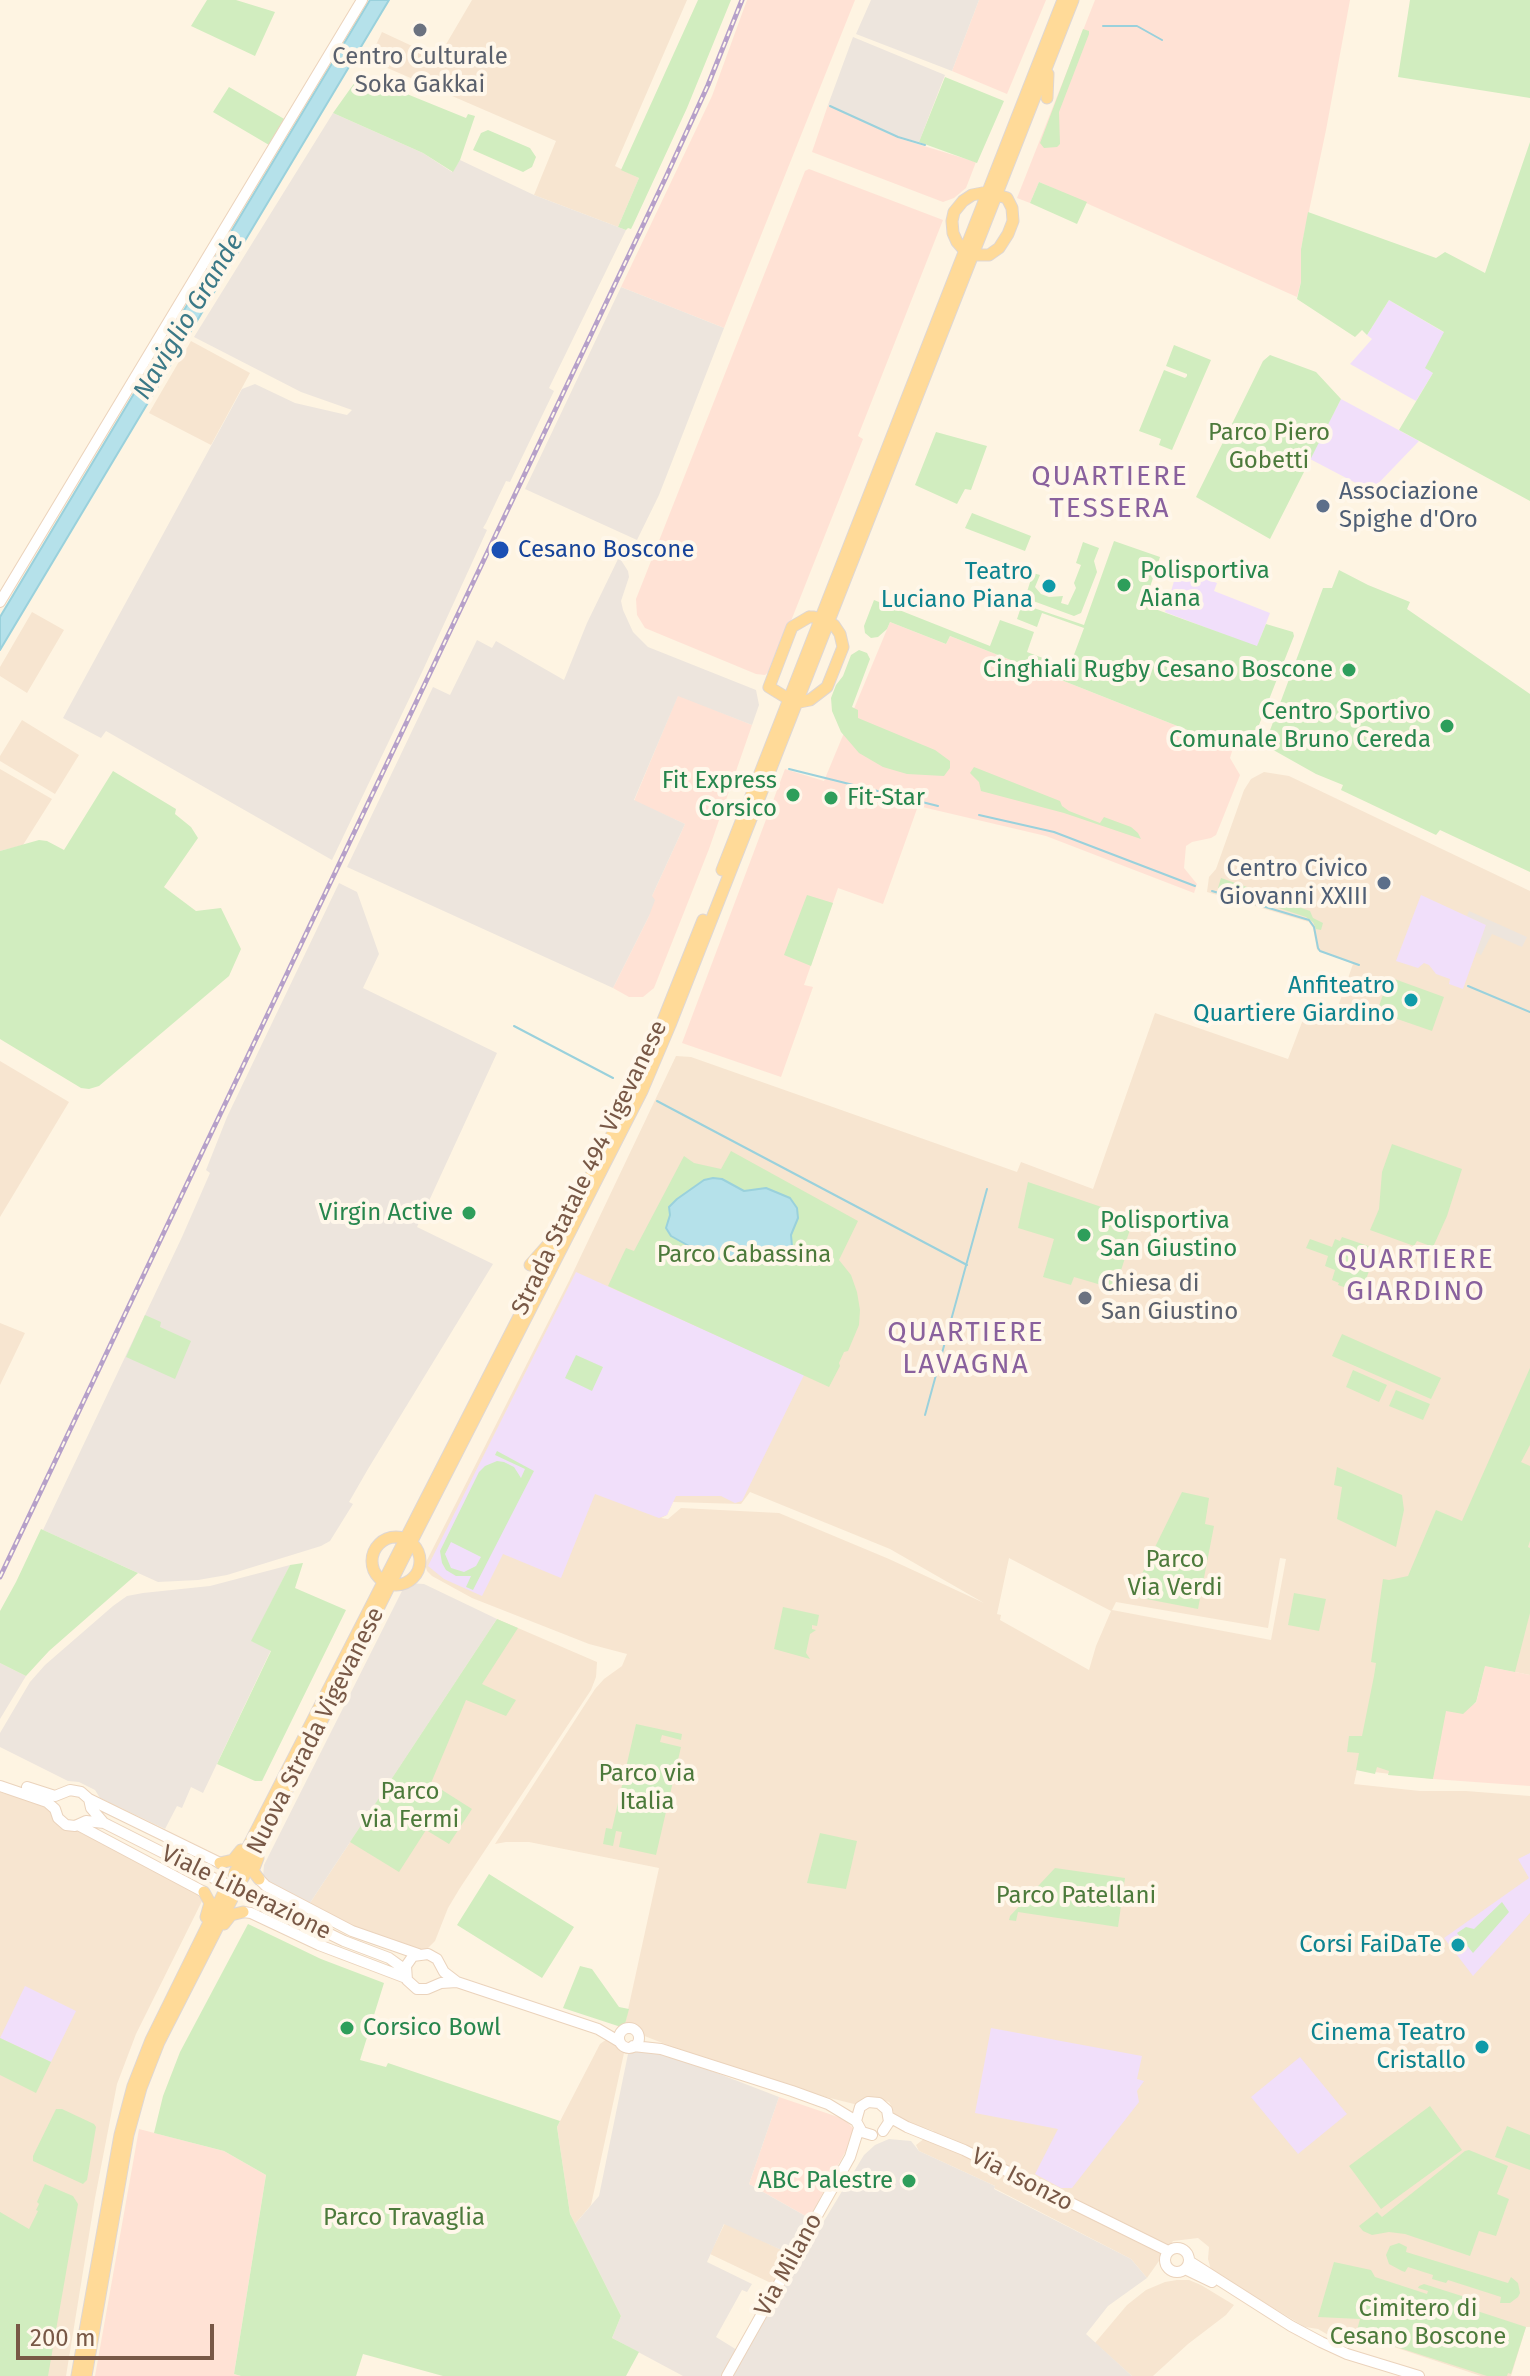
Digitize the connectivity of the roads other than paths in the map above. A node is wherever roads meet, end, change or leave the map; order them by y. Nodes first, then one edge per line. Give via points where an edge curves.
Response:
1 (362, 0) edge
2 (1063, 0) edge
3 (1073, 0) edge
4 (1049, 63) junction
5 (1047, 98) dead end
6 (992, 192) junction
7 (969, 252) junction
8 (0, 602) edge
9 (824, 620) junction
10 (792, 700) junction
11 (592, 1174) junction
12 (530, 1265) dead end
13 (408, 1540) junction
14 (386, 1582) junction
15 (294, 1776) junction
16 (0, 1779) edge
17 (0, 1786) edge
18 (278, 1787) junction
19 (21, 1789) junction
20 (60, 1796) junction
21 (90, 1803) junction
22 (55, 1809) junction
23 (82, 1823) junction
24 (104, 1823) junction
25 (220, 1863) joint
26 (259, 1879) joint
27 (204, 1892) joint
28 (228, 1897) dead end
29 (243, 1912) joint
30 (415, 1956) junction
31 (389, 1958) junction
32 (441, 1967) junction
33 (406, 1976) junction
34 (457, 1982) junction
35 (435, 1986) junction
36 (171, 2009) junction
37 (598, 2029) junction
38 (623, 2029) junction
39 (637, 2033) junction
40 (620, 2042) junction
41 (633, 2046) junction
42 (661, 2049) junction
43 (828, 2104) junction
44 (860, 2107) junction
45 (889, 2117) junction
46 (857, 2125) junction
47 (877, 2133) junction
48 (926, 2134) junction
49 (850, 2157) junction
50 (1166, 2255) junction
51 (1187, 2265) junction
52 (728, 2375) edge
53 (77, 2376) edge
54 (86, 2376) edge
55 (1419, 2376) edge

1 - 8 main road
2 - 6 main road
3 - 4 main road
4 - 5 main road
4 - 6 main road
6 - 7 main road
6 - 7 main road via 967,198 954,212 953,233
6 - 7 main road via 1007,198 1013,221 993,253
7 - 9 main road
9 - 10 main road
9 - 10 main road via 837,628 843,647 827,687 810,700
9 - 10 main road via 804,618 792,627 769,687
10 - 11 main road, Strada Statale 494 Vigevanese via 646,1063
10 - 13 main road, Strada Statale 494 Vigevanese via 642,1091
11 - 12 main road via 551,1242
11 - 13 main road, Strada Statale 494 Vigevanese
13 - 14 main road, Strada Statale 494 Vigevanese
13 - 14 main road, Strada Statale 494 Vigevanese via 420,1557 416,1574 404,1584
13 - 14 main road, Strada Statale 494 Vigevanese via 388,1539 376,1549 373,1565
14 - 15 main road, Nuova Strada Vigevanese
14 - 18 main road, Nuova Strada Vigevanese
15 - 18 main road, Nuova Strada Vigevanese via 238,1876
15 - 26 main road via 254,1866
16 - 19 main road, Viale Liberazione
17 - 19 main road, Viale Liberazione
18 - 25 main road via 237,1857
19 - 20 main road, Viale Liberazione
19 - 22 main road, Viale Liberazione
20 - 21 main road, Viale Liberazione via 77,1790
20 - 22 main road
21 - 23 main road
21 - 24 main road, Viale Liberazione
21 - 25 main road
22 - 23 main road, Viale Liberazione via 64,1823
23 - 24 main road, Viale Liberazione
23 - 27 main road
24 - 31 main road, Viale Liberazione, bridge
26 - 30 main road, Viale Liberazione via 352,1931
27 - 36 main road via 209,1910
28 - 36 main road
29 - 33 main road, Viale Liberazione
29 - 36 main road via 225,1921
30 - 31 main road, Viale Liberazione
30 - 32 main road via 433,1956
30 - 33 main road via 406,1966
31 - 33 main road, Viale Liberazione
32 - 34 main road
32 - 35 main road
33 - 35 main road via 417,1989
34 - 35 main road
34 - 37 main road
36 - 53 main road via 151,2040 120,2135
36 - 54 main road via 128,2135
37 - 38 main road
37 - 40 main road
38 - 39 main road
38 - 40 main road
39 - 41 main road
39 - 42 main road
40 - 41 main road
41 - 42 main road
42 - 43 main road
43 - 44 main road
43 - 46 main road
44 - 45 main road via 879,2103
44 - 46 main road
45 - 47 main road
45 - 48 main road, Via Isonzo
46 - 47 main road
46 - 49 main road, Via Milano
47 - 48 main road, Via Isonzo
47 - 49 main road, Via Milano
48 - 50 main road, Via Isonzo
49 - 52 main road, Via Milano
50 - 51 main road via 1172,2271
50 - 51 main road via 1177,2247 1184,2249
51 - 55 main road via 1347,2354

